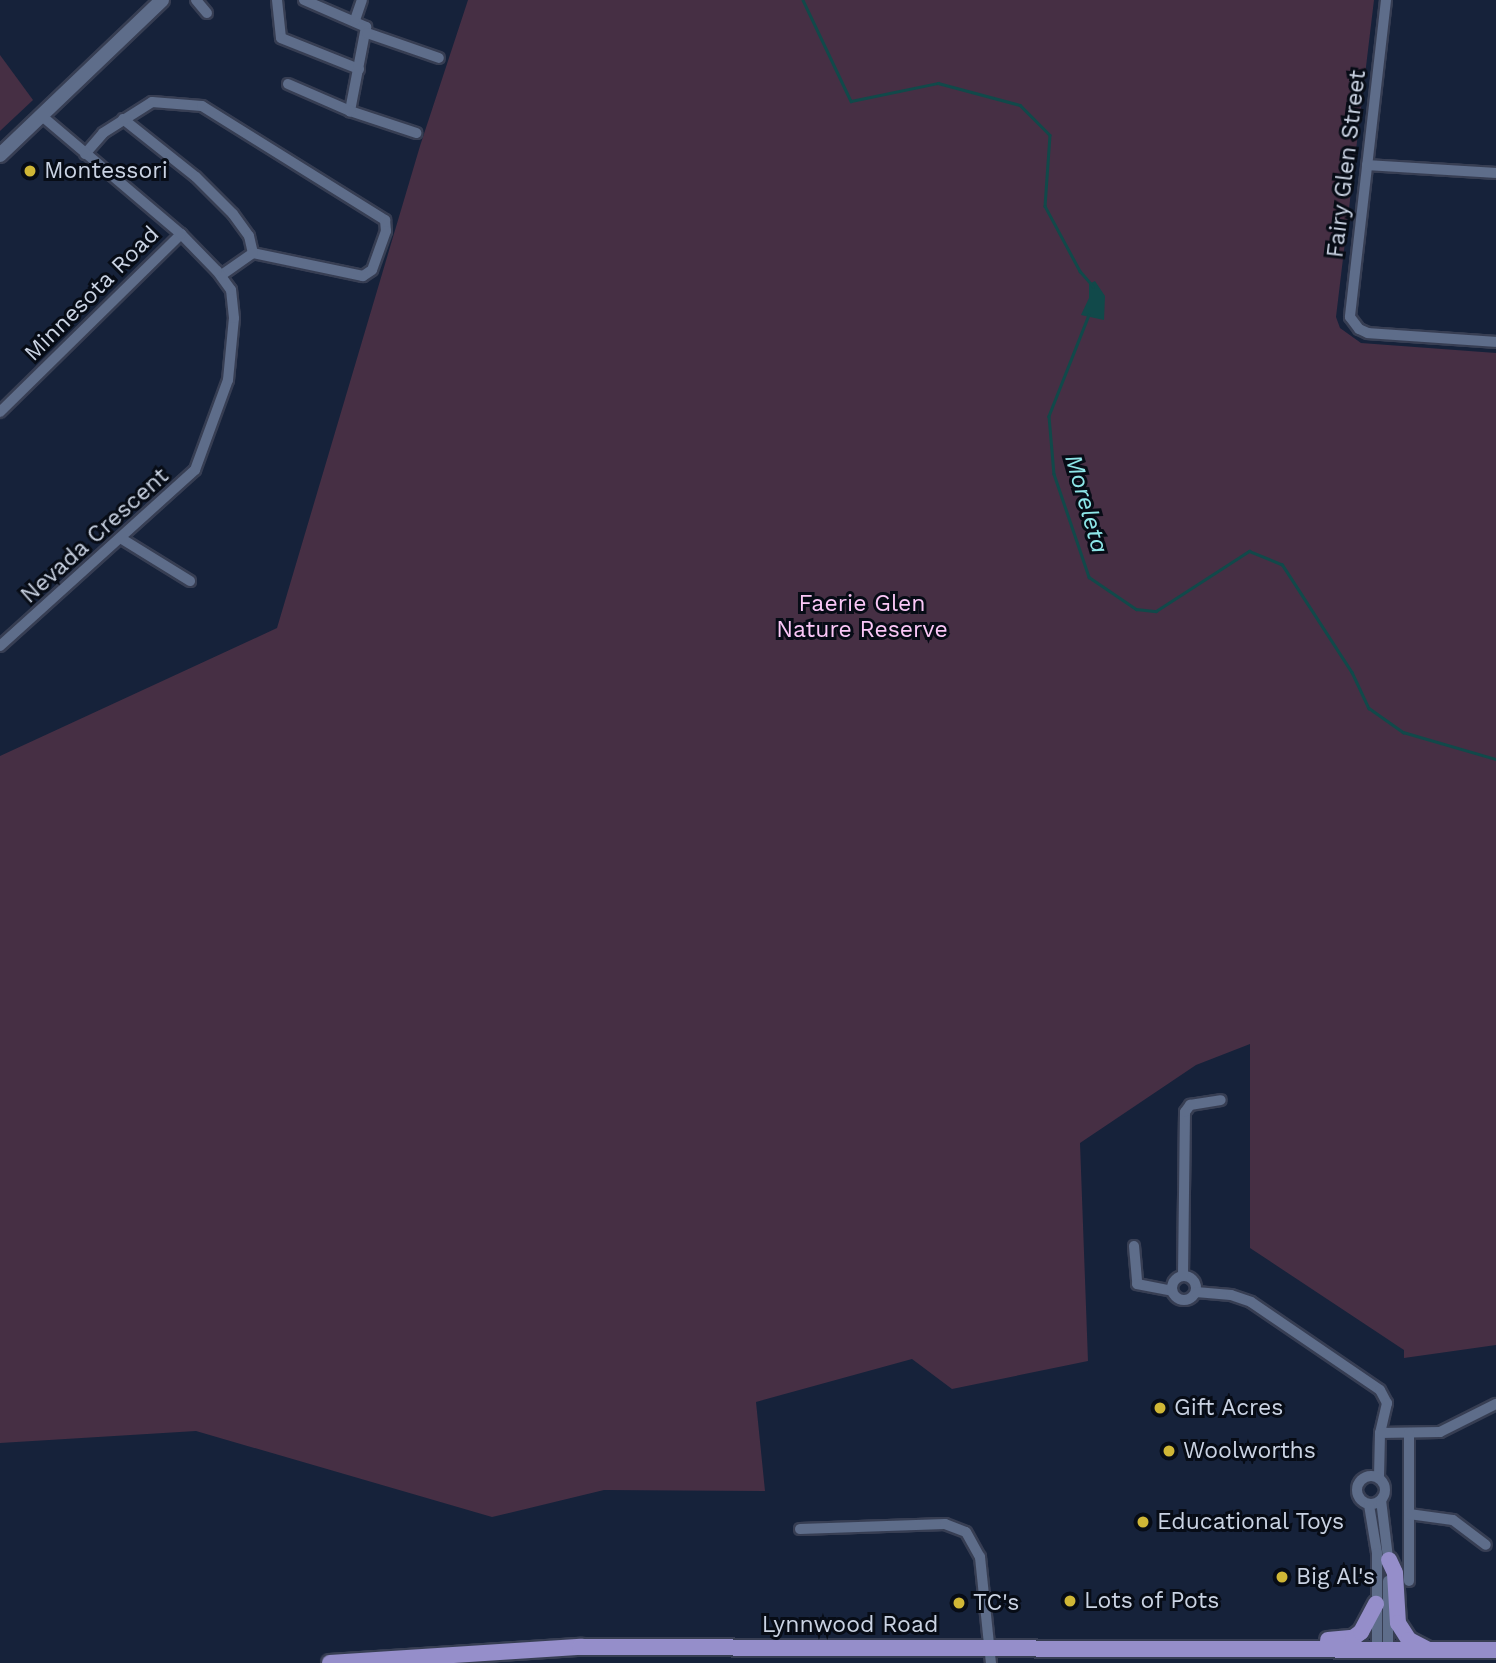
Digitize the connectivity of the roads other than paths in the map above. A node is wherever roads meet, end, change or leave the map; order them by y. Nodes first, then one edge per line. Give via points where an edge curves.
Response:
1 (162, 0) edge
2 (196, 0) edge
3 (277, 0) edge
4 (304, 0) edge
5 (362, 0) edge
6 (1386, 0) edge
7 (207, 13) dead end
8 (355, 20) junction
9 (367, 33) junction
10 (439, 58) dead end
11 (359, 69) junction
12 (288, 84) dead end
13 (350, 111) junction
14 (42, 116) junction
15 (123, 119) junction
16 (416, 133) dead end
17 (85, 154) junction
18 (0, 155) edge
19 (1367, 165) junction
20 (1496, 173) edge
21 (181, 234) junction
22 (253, 253) junction
23 (221, 275) junction
24 (1496, 342) edge
25 (0, 412) edge
26 (122, 539) junction
27 (190, 581) dead end
28 (0, 646) edge
29 (1221, 1100) dead end
30 (1133, 1246) dead end
31 (1183, 1276) junction
32 (1172, 1291) junction
33 (1196, 1292) junction
34 (1496, 1404) edge
35 (1380, 1433) junction
36 (1409, 1433) junction
37 (1379, 1451) junction
38 (1364, 1478) junction
39 (1379, 1478) junction
40 (1381, 1500) junction
41 (1369, 1504) junction
42 (1409, 1514) junction
43 (800, 1529) dead end
44 (1486, 1545) dead end
45 (1389, 1560) junction
46 (1409, 1581) dead end
47 (1376, 1604) junction
48 (1236, 1649) junction
49 (1427, 1649) junction
50 (1496, 1650) edge
51 (990, 1655) edge
52 (1384, 1656) edge
53 (330, 1663) edge

1 - 14 street
2 - 7 street
3 - 11 street via 281,38
4 - 8 street
5 - 8 street
6 - 19 street, Fairy Glen Street
8 - 9 street
9 - 10 street
9 - 11 street
11 - 13 street
12 - 13 street
13 - 16 street
14 - 17 street, Nevada Crescent
14 - 18 street
15 - 17 street via 95,140
15 - 22 street via 233,214 249,236
15 - 22 street via 159,101 212,109 263,146 385,220 386,231 372,270 363,276
17 - 21 street, Nevada Crescent
19 - 20 street
19 - 24 street, Fairy Glen Street via 1349,309 1359,329
21 - 23 street, Nevada Crescent
21 - 25 street, Minnesota Road
22 - 23 street
23 - 26 street, Nevada Crescent via 235,303 228,380 209,438 188,480
26 - 27 street
26 - 28 street, Nevada Crescent
29 - 31 street via 1190,1105 1185,1112
30 - 32 street via 1137,1284
31 - 32 street
31 - 33 street via 1194,1280
32 - 33 street via 1184,1300
33 - 35 street via 1231,1294 1251,1302 1372,1382 1387,1403
34 - 36 street via 1445,1431
35 - 36 street
35 - 37 street
36 - 42 street
37 - 38 street
37 - 39 street
38 - 39 street
38 - 41 street via 1357,1495
39 - 40 street via 1385,1486
40 - 41 street
40 - 45 street
41 - 47 street via 1377,1553
42 - 44 street via 1453,1520
42 - 46 street
43 - 51 street via 955,1526 965,1532 980,1557
45 - 49 main road via 1395,1573 1398,1623 1409,1640
45 - 52 street
47 - 48 main road via 1364,1629 1353,1638 1274,1641
47 - 52 street
48 - 51 main road, Lynnwood Road
48 - 52 main road, Lynnwood Road
49 - 50 main road, Lynnwood Road
49 - 52 main road, Lynnwood Road
51 - 53 main road, Lynnwood Road via 580,1647

